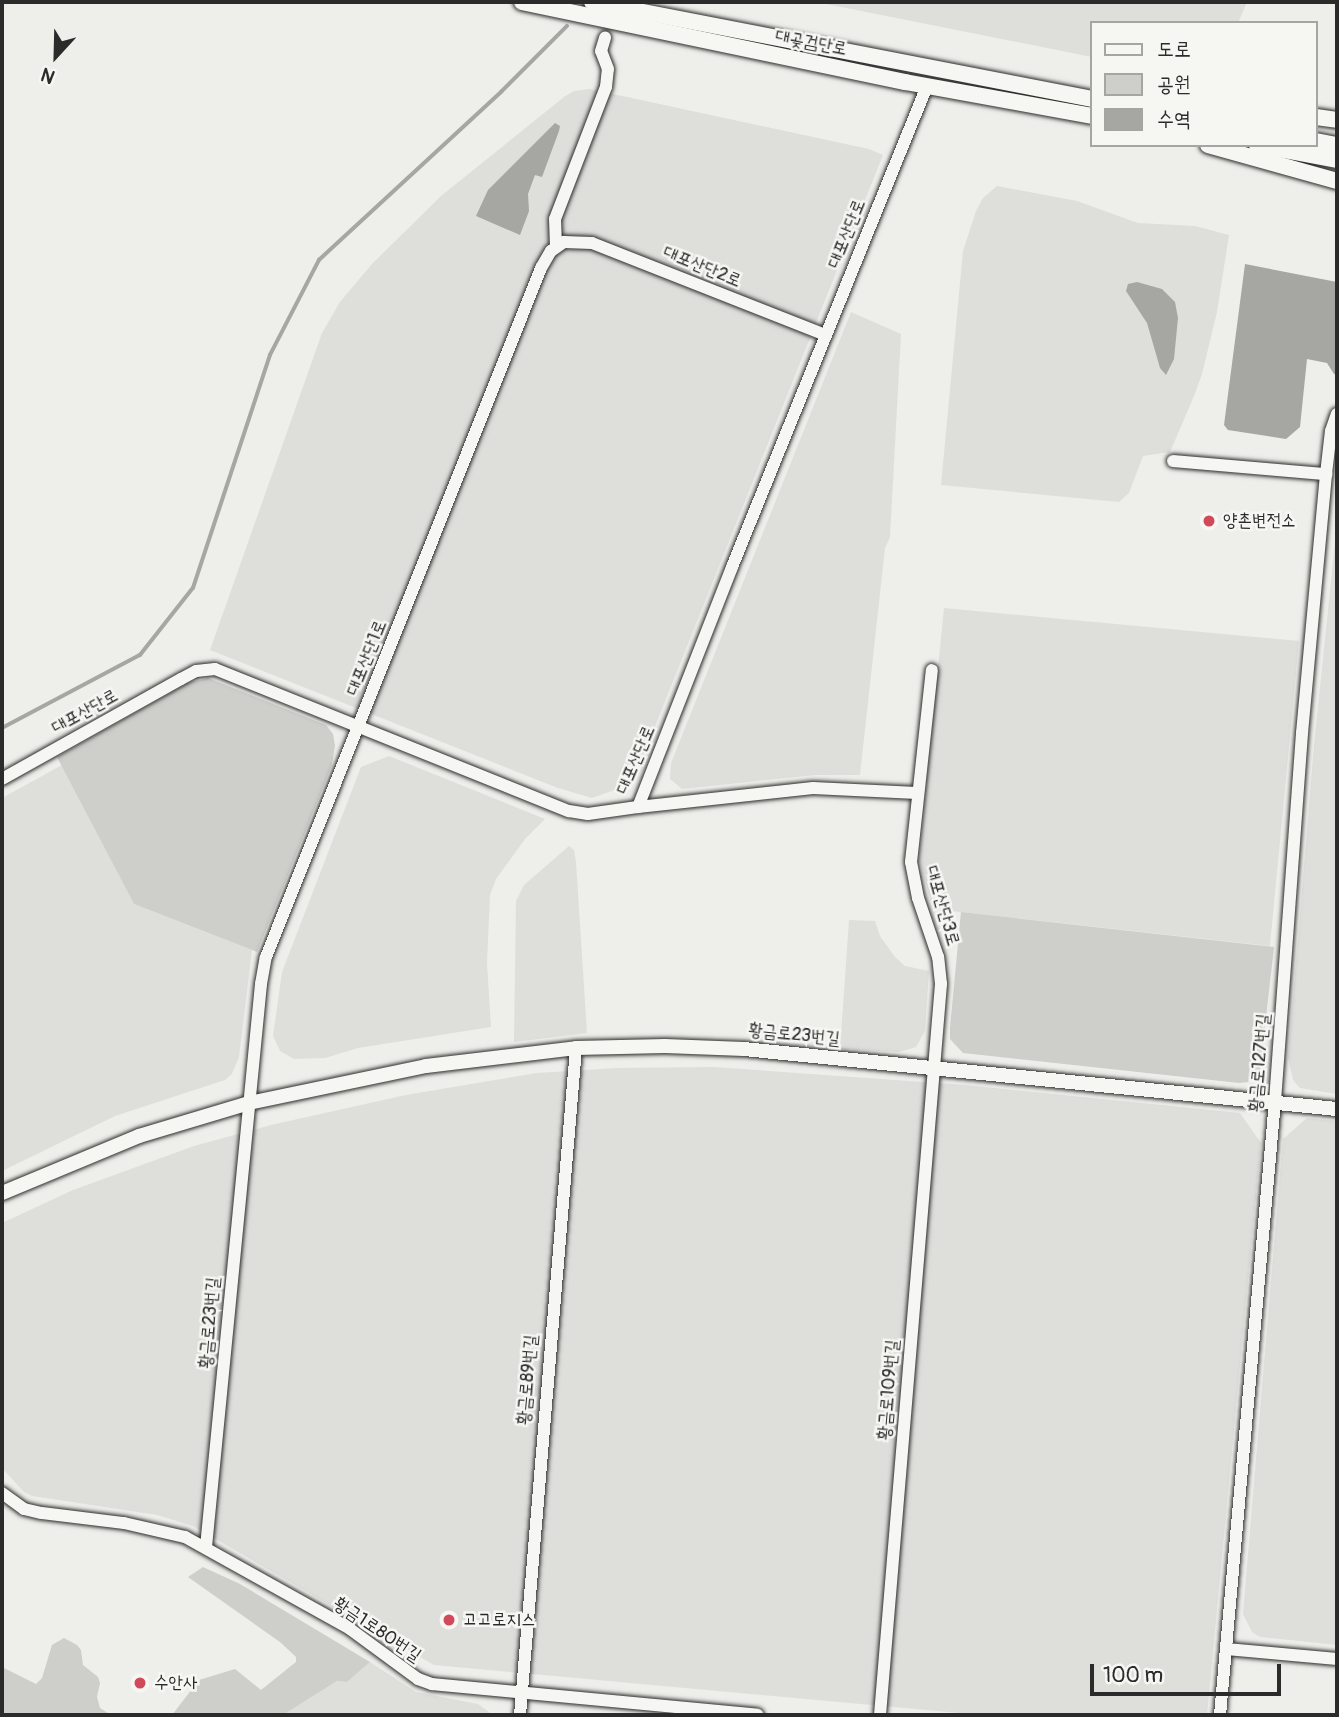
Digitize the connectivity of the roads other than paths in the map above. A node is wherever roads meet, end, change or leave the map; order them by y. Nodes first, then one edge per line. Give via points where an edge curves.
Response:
1 (522, 2) edge
2 (592, 2) edge
3 (605, 38) dead end
4 (999, 81) junction
5 (927, 86) junction
6 (1090, 92) edge
7 (1090, 99) edge
8 (1090, 116) edge
9 (1318, 117) edge
10 (1337, 120) edge
11 (1318, 141) edge
12 (1337, 145) edge
13 (1215, 147) edge
14 (1268, 147) edge
15 (1337, 160) edge
16 (1337, 181) edge
17 (560, 245) junction
18 (825, 335) junction
19 (1337, 414) edge
20 (1173, 461) dead end
21 (1326, 474) junction
22 (932, 670) dead end
23 (358, 726) junction
24 (2, 779) edge
25 (917, 793) junction
26 (638, 807) junction
27 (576, 1048) junction
28 (933, 1068) junction
29 (1275, 1101) junction
30 (249, 1103) junction
31 (1337, 1109) edge
32 (2, 1193) edge
33 (2, 1493) edge
34 (206, 1547) junction
35 (1227, 1649) junction
36 (1337, 1659) edge
37 (522, 1694) junction
38 (520, 1715) edge
39 (758, 1715) edge
40 (880, 1715) edge
41 (1220, 1715) edge

1 - 5 main road, 대곶검단로
2 - 4 main road, 대곶검단로
3 - 17 street via 601,51 608,69 606,87 555,219
4 - 6 main road
4 - 7 main road, 대곶검단로
5 - 8 main road, 대곶검단로
5 - 18 street, 대포산단로
9 - 10 main road
11 - 12 main road
13 - 16 main road
14 - 15 main road
17 - 18 street, 대포산단2로 via 581,240 608,248
17 - 23 street, 대포산단1로 via 535,281
18 - 26 street, 대포산단로
19 - 21 street, 황금로127번길
20 - 21 street
21 - 29 street, 황금로127번길
22 - 25 street, 대포산단3로
23 - 24 street, 대포산단로 via 224,671 206,669
23 - 26 street, 대포산단로 via 580,814
23 - 30 street, 대포산단1로 via 266,957
25 - 26 street via 813,788
25 - 28 street, 대포산단3로 via 911,862 941,971
27 - 28 street, 황금로23번길 via 704,1047
27 - 30 street, 황금로23번길 via 426,1066
27 - 37 street, 황금로89번길
28 - 29 street, 황금로23번길
28 - 40 street, 황금로109번길
29 - 31 street, 황금로23번길
29 - 35 street, 황금로127번길
30 - 32 street, 황금로23번길 via 139,1136
30 - 34 street, 황금로23번길
33 - 34 street, 황금1로80번길 via 24,1509 158,1530
34 - 37 street, 황금1로80번길 via 349,1629 418,1679
35 - 36 street
35 - 41 street, 황금로127번길
37 - 38 street, 황금로89번길
37 - 39 street, 황금1로80번길

